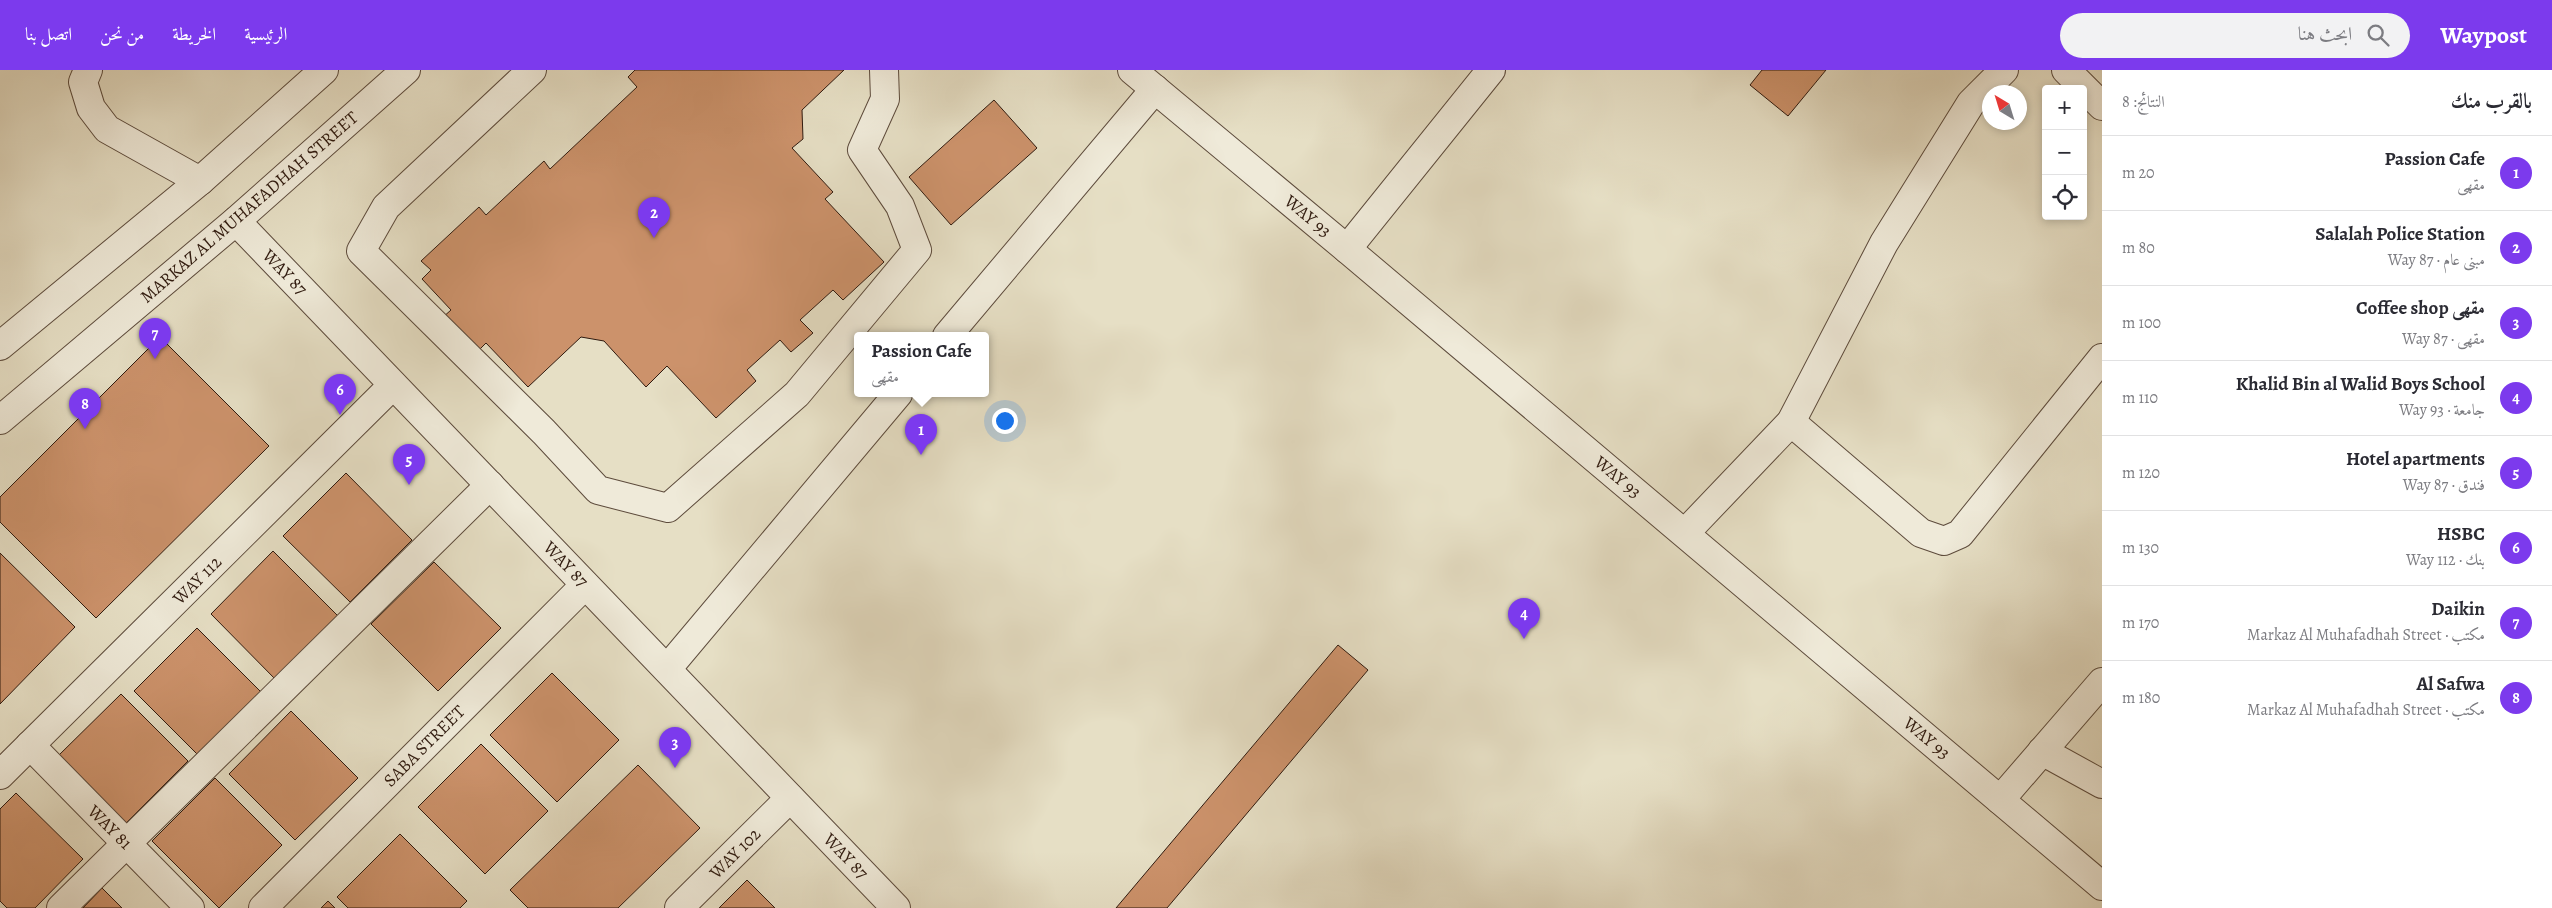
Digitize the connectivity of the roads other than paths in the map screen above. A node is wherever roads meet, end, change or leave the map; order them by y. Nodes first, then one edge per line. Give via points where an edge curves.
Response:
1 (88, 70) edge
2 (324, 70) edge
3 (406, 70) edge
4 (532, 70) edge
5 (884, 70) edge
6 (1132, 70) edge
7 (1491, 70) edge
8 (2004, 70) edge
9 (2066, 70) edge
10 (1154, 89) junction
11 (2102, 106) edge
12 (200, 181) junction
13 (236, 221) junction
14 (1348, 249) junction
15 (949, 332) edge
16 (0, 346) edge
17 (2102, 358) edge
18 (393, 385) junction
19 (895, 397) edge
20 (0, 420) edge
21 (1791, 422) junction
22 (490, 485) junction
23 (1685, 533) junction
24 (585, 585) junction
25 (667, 669) junction
26 (2102, 682) edge
27 (30, 746) junction
28 (2042, 751) junction
29 (0, 775) edge
30 (2102, 784) edge
31 (790, 798) junction
32 (2000, 800) junction
33 (127, 844) junction
34 (2102, 886) edge
35 (61, 908) edge
36 (190, 908) edge
37 (263, 908) edge
38 (679, 908) edge
39 (896, 908) edge

1 - 12 street via 83,82 91,108 107,129
2 - 12 street
3 - 13 street, MARKAZ AL MUHAFADHAH STREET
4 - 5 street via 386,207 361,251 598,490 668,508 797,394 917,250 900,206 862,150 885,99
6 - 10 street, WAY 93
7 - 14 street
8 - 21 street via 1971,103 1884,243
9 - 11 street
10 - 14 street, WAY 93
10 - 15 street
12 - 16 street
13 - 18 street, WAY 87
13 - 20 street, MARKAZ AL MUHAFADHAH STREET
14 - 23 street, WAY 93
17 - 21 street via 1960,534 1944,541 1921,533
18 - 22 street, WAY 87
18 - 27 street, WAY 112
19 - 25 street
21 - 23 street
22 - 24 street, WAY 87
22 - 33 street
23 - 32 street, WAY 93
24 - 25 street, WAY 87
24 - 37 street, SABA STREET
25 - 31 street, WAY 87
26 - 28 street
27 - 29 street, WAY 112
27 - 33 street, WAY 81
28 - 30 street
28 - 32 street
31 - 38 street, WAY 102
31 - 39 street, WAY 87
32 - 34 street, WAY 93
33 - 35 street
33 - 36 street, WAY 81

